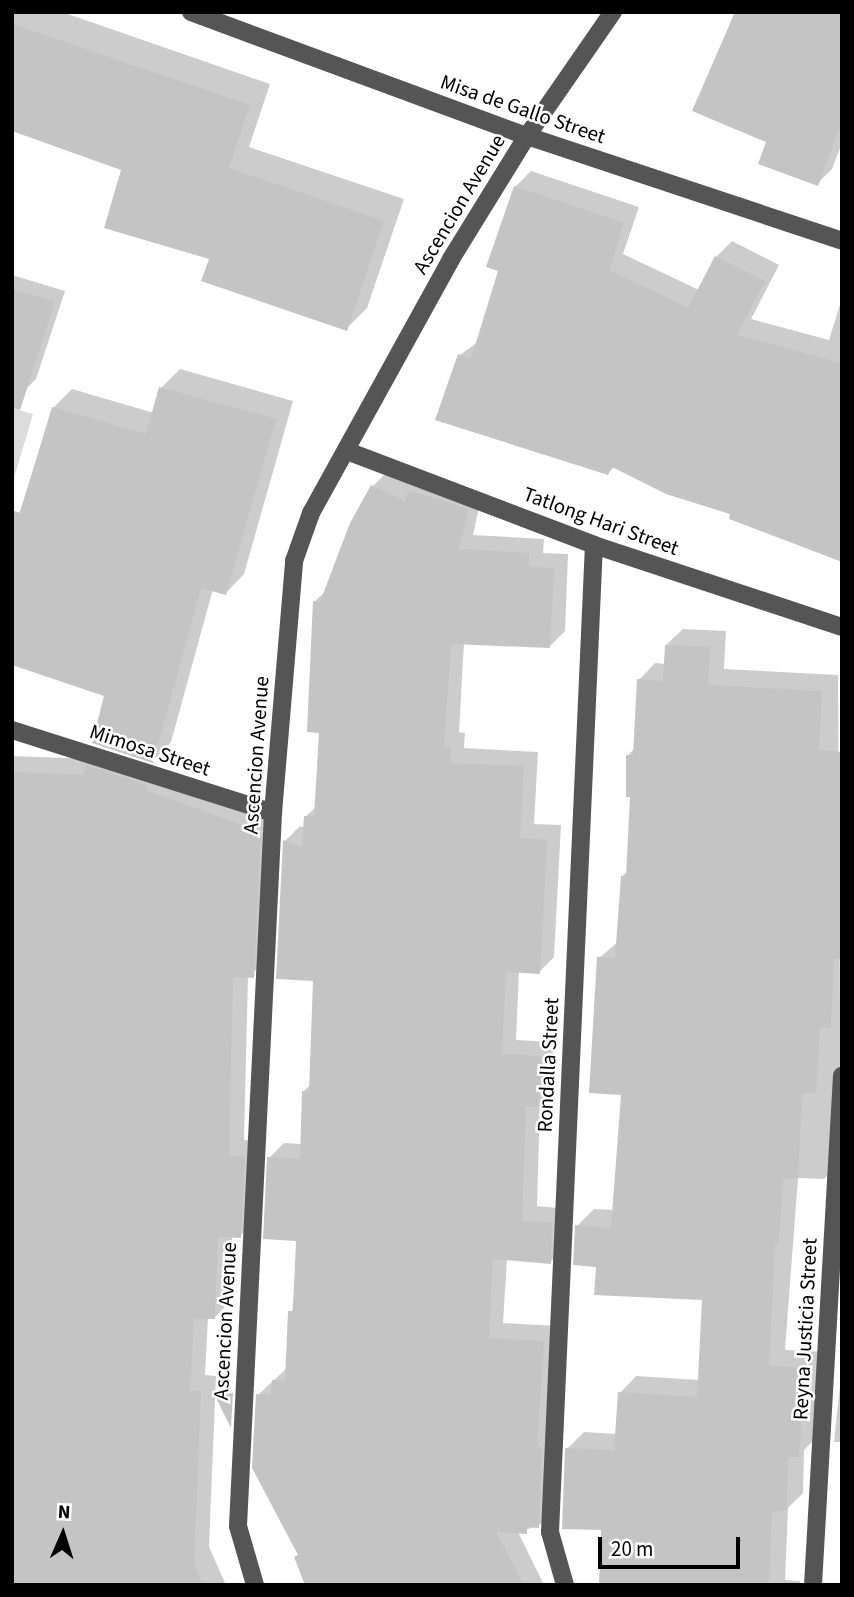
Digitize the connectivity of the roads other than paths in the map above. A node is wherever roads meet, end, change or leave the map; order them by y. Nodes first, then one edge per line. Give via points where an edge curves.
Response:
1 (191, 12) edge
2 (613, 12) edge
3 (527, 136) junction
4 (842, 241) edge
5 (347, 451) junction
6 (594, 545) junction
7 (842, 627) edge
8 (12, 730) edge
9 (274, 813) junction
10 (842, 1076) edge
11 (255, 1585) edge
12 (565, 1585) edge
13 (813, 1585) edge

1 - 3 street, Misa de Gallo Street
2 - 3 street, Ascencion Avenue
3 - 4 street, Misa de Gallo Street
3 - 5 street, Ascencion Avenue via 451,259
5 - 6 street, Tatlong Hari Street
5 - 9 street, Ascencion Avenue via 311,513 293,561
6 - 7 street, Tatlong Hari Street
6 - 12 street, Rondalla Street via 550,1532
8 - 9 street, Mimosa Street
9 - 11 street, Ascencion Avenue via 238,1527
10 - 13 street, Reyna Justicia Street

